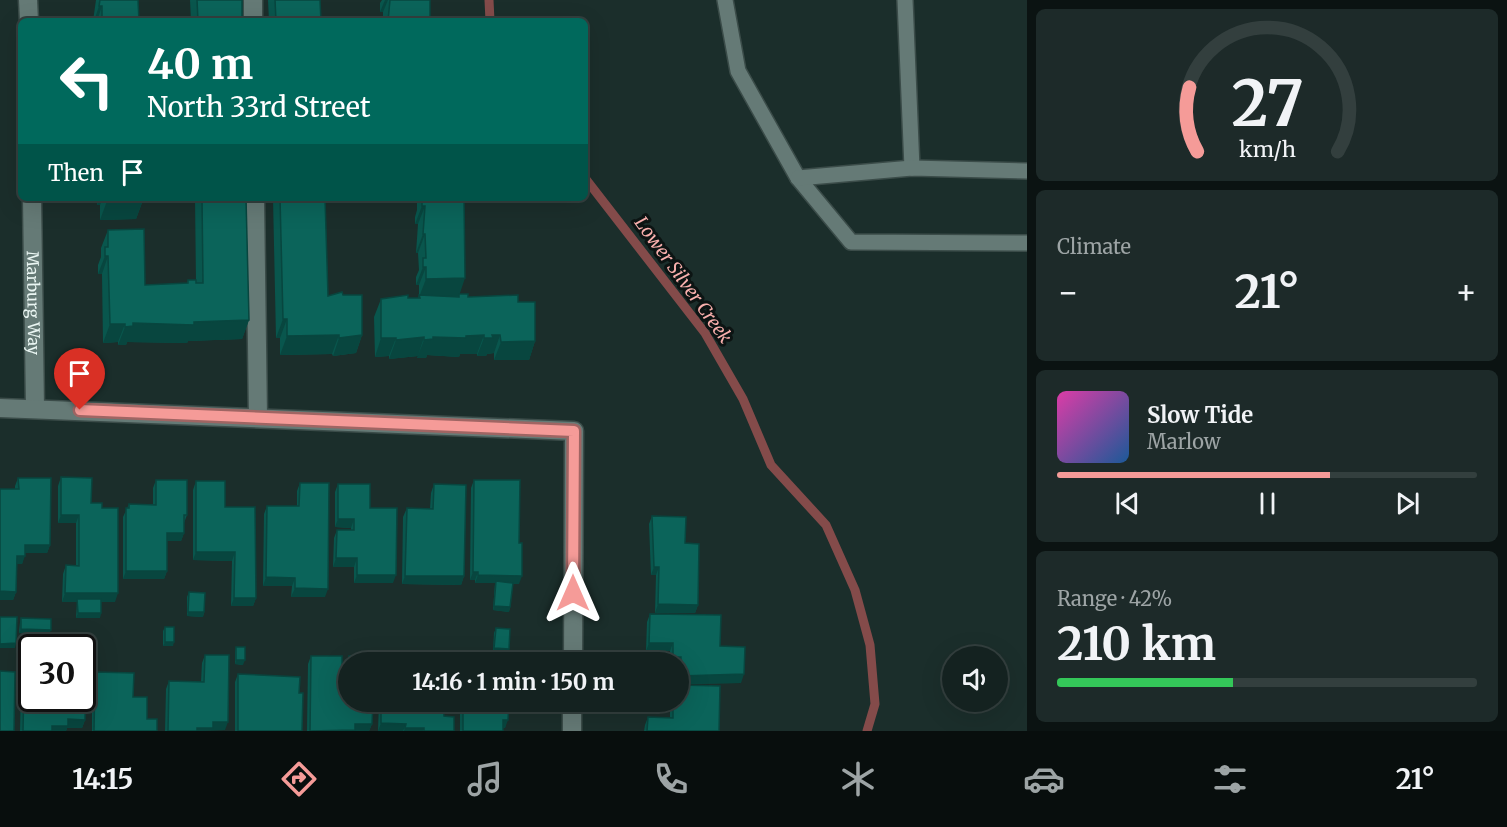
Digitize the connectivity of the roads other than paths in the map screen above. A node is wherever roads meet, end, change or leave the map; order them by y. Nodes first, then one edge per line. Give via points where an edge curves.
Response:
1 (28, 0) edge
2 (253, 0) edge
3 (725, 0) edge
4 (905, 0) edge
5 (29, 18) edge
6 (253, 18) edge
7 (912, 168) junction
8 (1027, 171) edge
9 (798, 178) junction
10 (32, 201) edge
11 (255, 201) edge
12 (1027, 243) edge
13 (0, 408) edge
14 (35, 408) junction
15 (258, 418) junction
16 (573, 652) edge
17 (572, 712) edge
18 (572, 731) edge

1 - 5 street
2 - 6 street
3 - 9 lane via 738,71
4 - 7 lane
7 - 8 lane
7 - 9 lane
9 - 12 lane via 851,242
10 - 14 street, Marburg Way
11 - 15 street
13 - 14 street
14 - 15 street
15 - 16 street via 574,431
17 - 18 street

